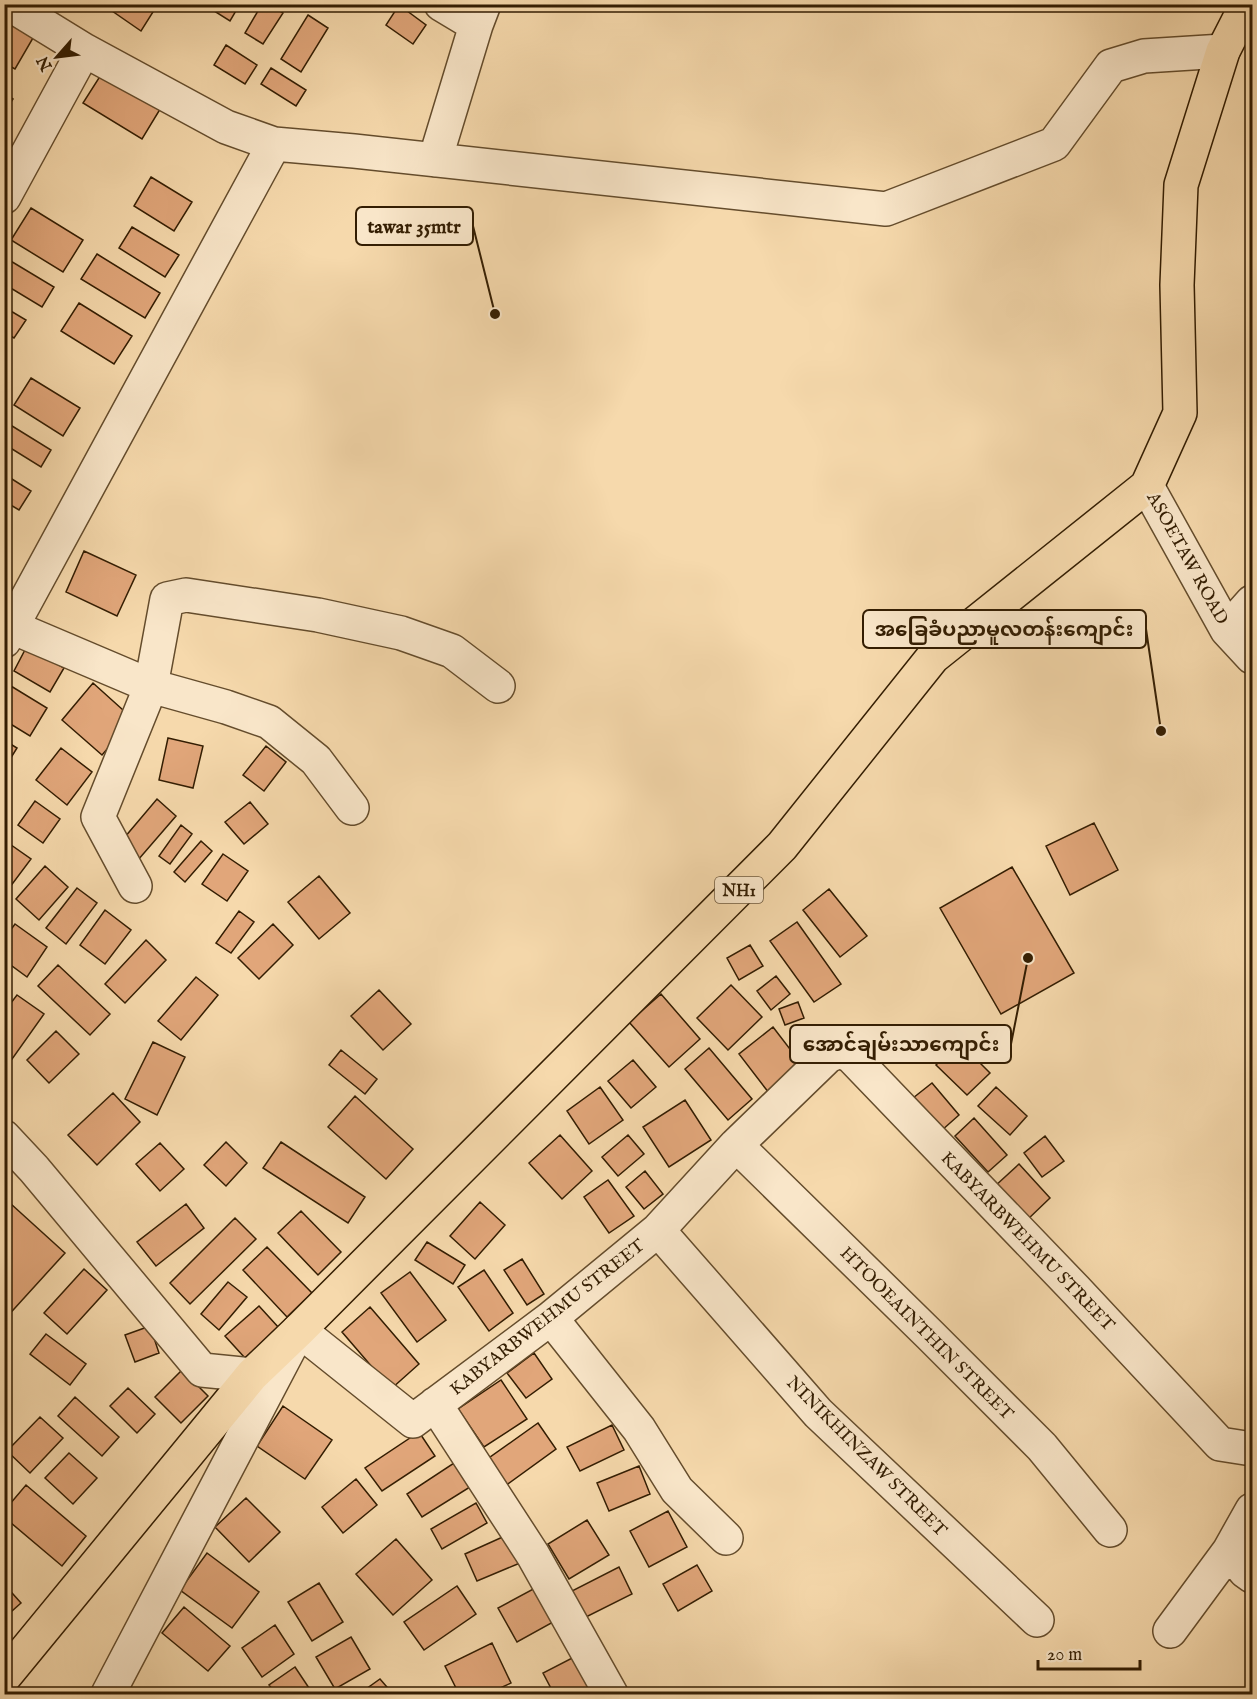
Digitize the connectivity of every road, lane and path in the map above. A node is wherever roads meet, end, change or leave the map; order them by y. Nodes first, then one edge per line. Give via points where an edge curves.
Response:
1 (9, 4) edge
2 (441, 4) edge
3 (1247, 4) edge
4 (480, 15) edge
5 (84, 50) junction
6 (1223, 51) junction
7 (274, 144) junction
8 (435, 160) junction
9 (4, 197) edge
10 (1147, 486) junction
11 (1252, 602) edge
12 (7, 630) edge
13 (1227, 630) junction
14 (1252, 657) edge
15 (151, 686) junction
16 (498, 686) dead end
17 (352, 808) dead end
18 (135, 886) dead end
19 (4, 1137) edge
20 (736, 1145) junction
21 (658, 1230) junction
22 (551, 1318) junction
23 (299, 1330) junction
24 (252, 1375) junction
25 (435, 1404) junction
26 (1252, 1449) edge
27 (1252, 1510) edge
28 (1110, 1530) dead end
29 (726, 1538) dead end
30 (1229, 1551) junction
31 (1252, 1576) edge
32 (1037, 1620) dead end
33 (1170, 1631) dead end
34 (4, 1677) edge
35 (108, 1695) edge
36 (611, 1695) edge

1 - 5 street
2 - 4 street
3 - 6 highway, NH1
4 - 8 street
5 - 7 street via 226,127
5 - 9 street
6 - 8 street via 1144,56 1111,66 1054,144 886,209
6 - 10 highway, NH1 via 1181,185 1177,285 1180,413
7 - 8 street
7 - 12 street
10 - 13 street, ASOETAW ROAD
10 - 23 highway, NH1 via 933,657 782,846
11 - 13 street
12 - 15 street
13 - 14 street, ASOETAW ROAD
15 - 16 street via 167,599 186,596 318,615 401,633 452,651
15 - 17 street via 270,722 316,760
15 - 18 street via 98,817
19 - 24 street via 202,1370
20 - 21 street, KABYARBWEHMU STREET
20 - 26 street, KABYARBWEHMU STREET via 828,1056 840,1050 851,1056 1220,1444
20 - 28 street, HTOOEAINTHIN STREET via 1042,1448
21 - 22 street, KABYARBWEHMU STREET
21 - 32 street, NINIKHINZAW STREET via 818,1413
22 - 25 street, KABYARBWEHMU STREET
22 - 29 street via 639,1428 677,1490
23 - 24 highway, NH1
23 - 25 street, KABYARBWEHMU STREET via 413,1421
23 - 35 street
24 - 34 highway, NH1
25 - 36 street via 533,1555
27 - 30 street
30 - 31 street
30 - 33 street

